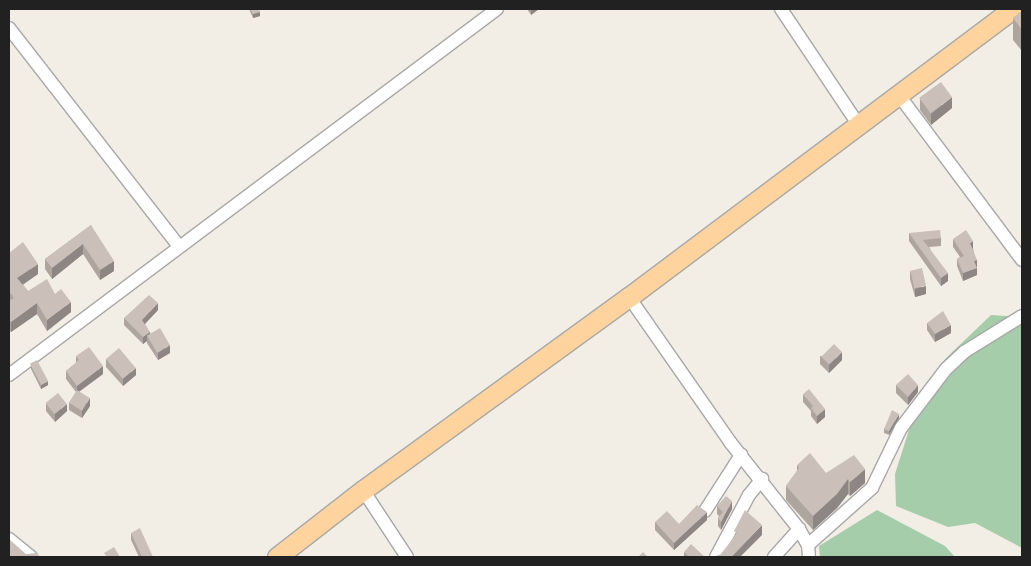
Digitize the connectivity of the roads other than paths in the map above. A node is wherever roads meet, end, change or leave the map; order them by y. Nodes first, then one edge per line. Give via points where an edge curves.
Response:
1 (497, 9) edge
2 (781, 9) edge
3 (1012, 9) edge
4 (9, 28) edge
5 (898, 94) junction
6 (858, 124) junction
7 (180, 246) junction
8 (1022, 260) edge
9 (629, 297) junction
10 (1022, 316) edge
11 (9, 374) edge
12 (741, 455) junction
13 (762, 479) junction
14 (363, 490) junction
15 (705, 511) edge
16 (799, 529) junction
17 (9, 539) edge
18 (808, 551) edge
19 (31, 557) edge
20 (277, 557) edge
21 (407, 557) edge
22 (716, 557) edge
23 (774, 557) edge

1 - 7 street
2 - 6 street
3 - 5 main road
4 - 7 street
5 - 6 main road
5 - 8 street
6 - 9 main road
7 - 11 street
9 - 12 street
9 - 14 main road
10 - 18 street via 964,352 946,369 901,428 872,488
12 - 13 street
12 - 15 street
13 - 16 street
13 - 22 street via 749,495
14 - 20 main road
14 - 21 street
16 - 18 street
16 - 23 street
17 - 19 street

